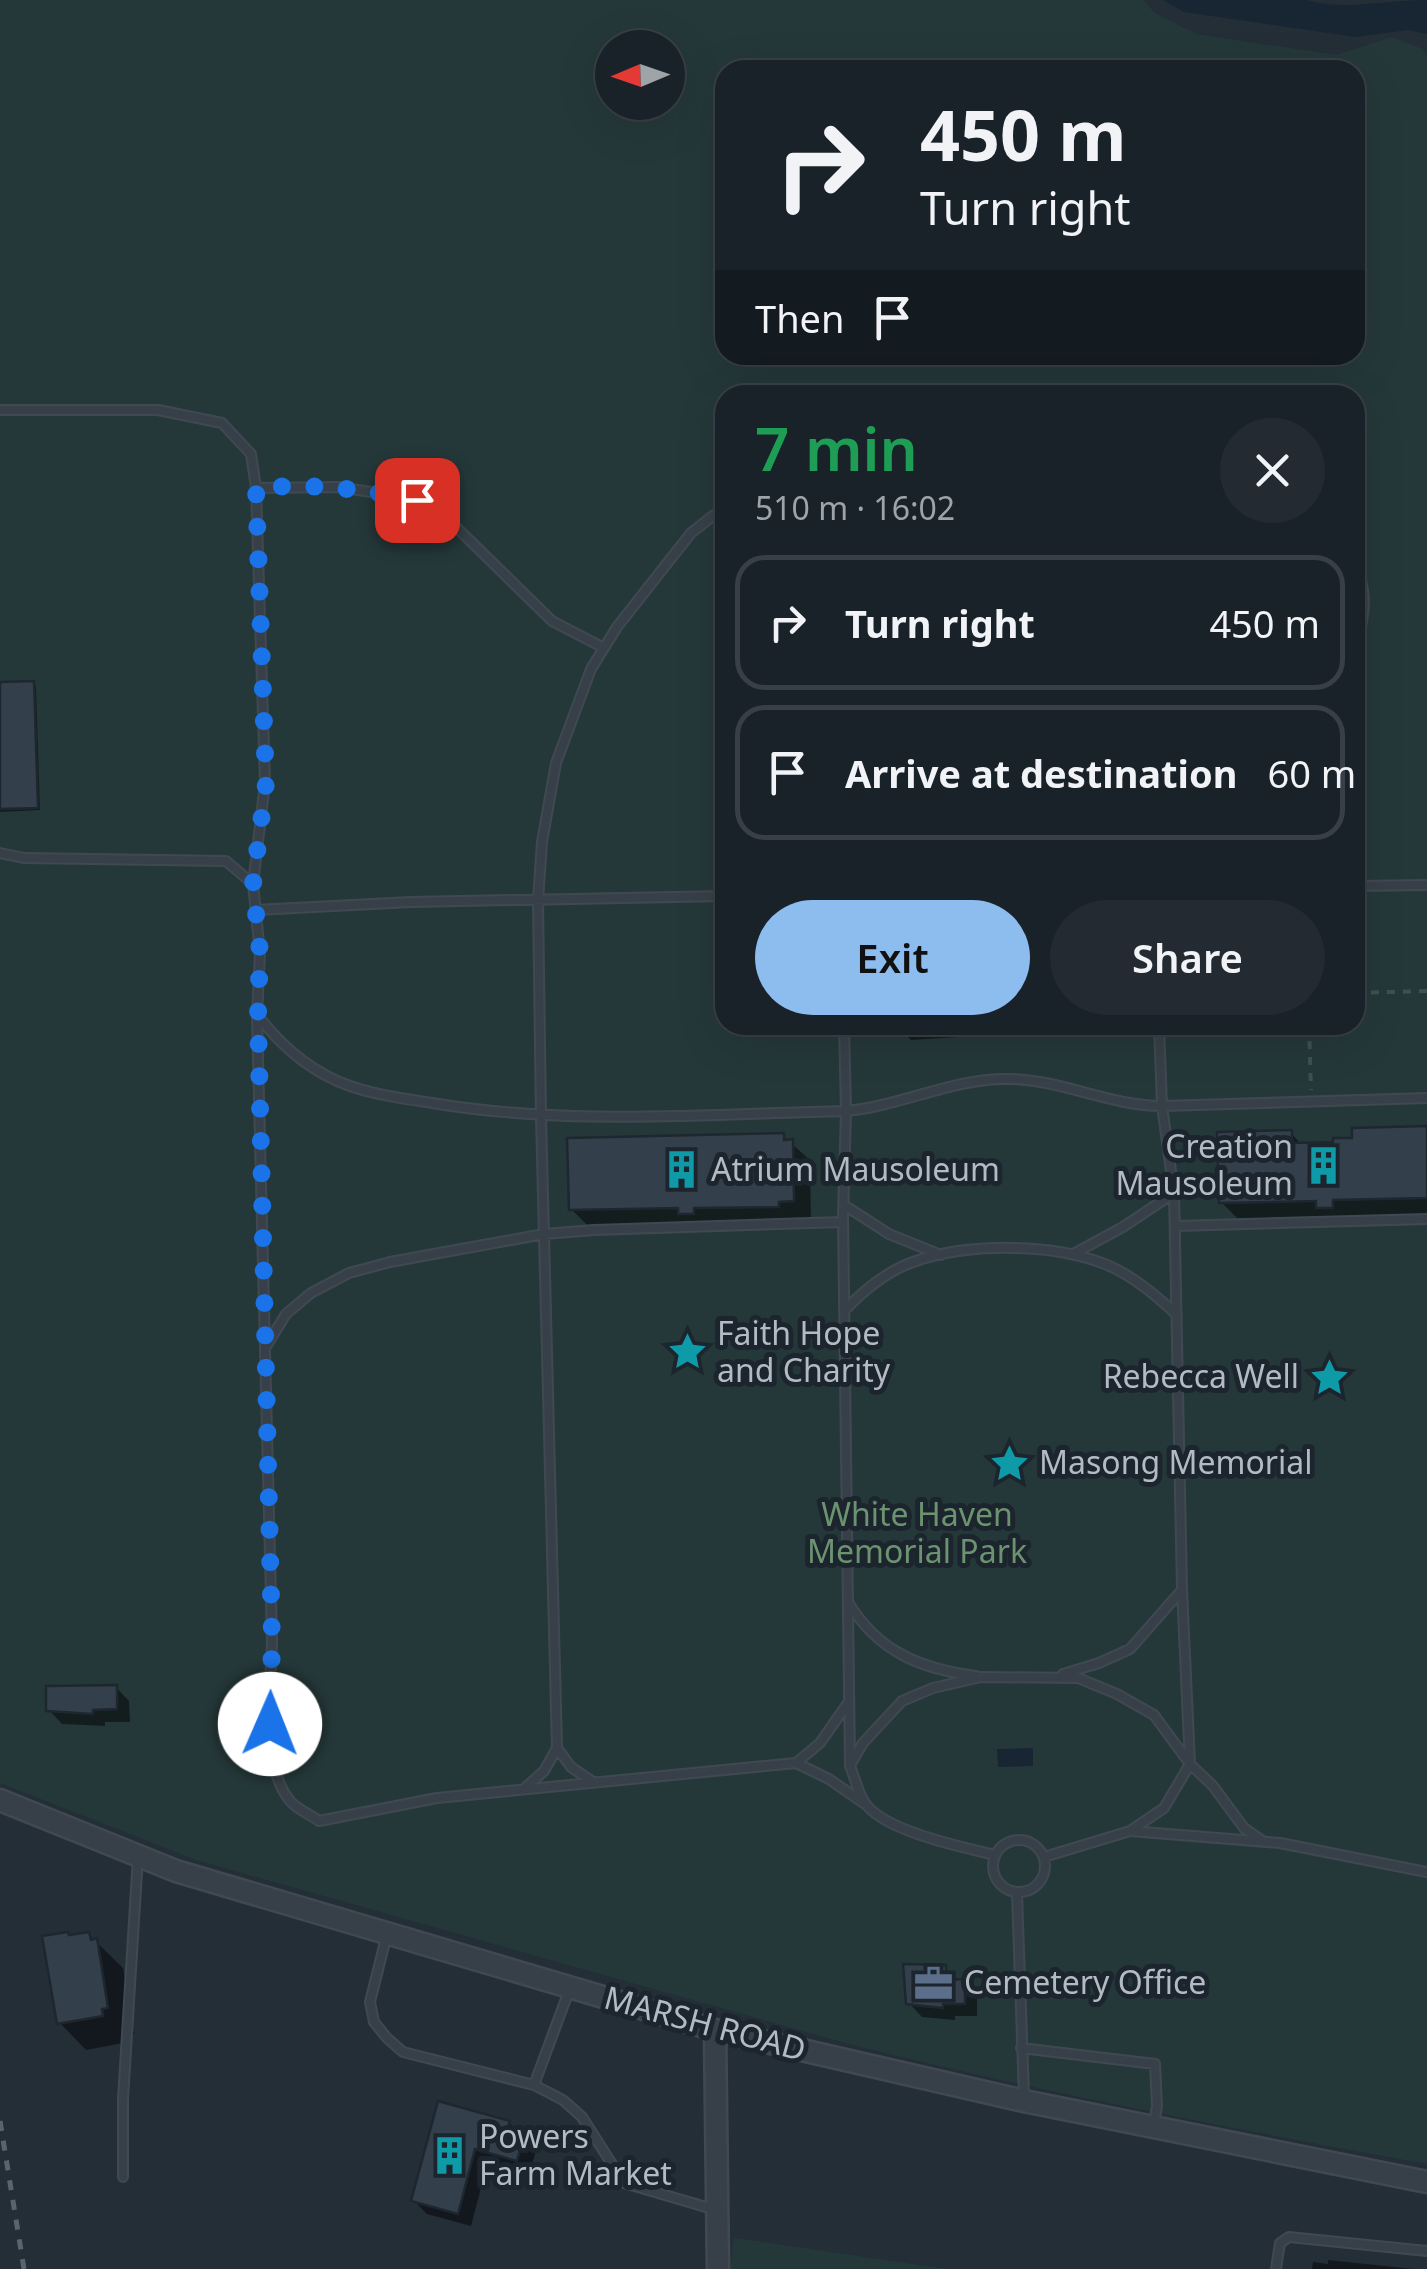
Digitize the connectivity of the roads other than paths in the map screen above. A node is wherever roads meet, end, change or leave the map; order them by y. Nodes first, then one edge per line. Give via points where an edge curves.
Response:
1 (0, 410) edge
2 (256, 488) junction
3 (715, 516) edge
4 (604, 648) junction
5 (0, 852) edge
6 (253, 884) junction
7 (1427, 885) edge
8 (1365, 886) edge
9 (715, 896) edge
10 (538, 900) junction
11 (256, 910) junction
12 (258, 1015) junction
13 (844, 1035) edge
14 (1159, 1035) edge
15 (1427, 1098) edge
16 (1162, 1106) junction
17 (846, 1111) junction
18 (541, 1118) junction
19 (1174, 1193) junction
20 (844, 1205) junction
21 (1427, 1219) edge
22 (843, 1222) junction
23 (1175, 1226) junction
24 (544, 1234) junction
25 (1073, 1254) junction
26 (942, 1256) junction
27 (845, 1310) junction
28 (1177, 1315) junction
29 (265, 1348) junction
30 (1182, 1590) junction
31 (846, 1598) junction
32 (981, 1677) junction
33 (1054, 1677) junction
34 (849, 1702) junction
35 (557, 1748) junction
36 (796, 1763) junction
37 (1190, 1764) junction
38 (850, 1766) junction
39 (593, 1782) junction
40 (524, 1788) junction
41 (0, 1800) edge
42 (866, 1805) junction
43 (1130, 1831) junction
44 (1264, 1842) junction
45 (138, 1856) junction
46 (994, 1856) junction
47 (1044, 1858) junction
48 (1427, 1872) edge
49 (1017, 1893) junction
50 (387, 1934) junction
51 (570, 1988) junction
52 (716, 2030) junction
53 (1021, 2048) junction
54 (534, 2084) junction
55 (1024, 2102) junction
56 (1154, 2129) junction
57 (124, 2177) dead end
58 (1427, 2182) edge
59 (716, 2210) junction
60 (1427, 2251) edge
61 (718, 2269) edge
62 (1276, 2269) edge

1 - 2 lane via 158,410 222,423 251,454
2 - 4 lane via 338,487 417,500 448,519 552,621
2 - 6 lane via 266,783
3 - 4 lane via 691,533
4 - 10 lane via 556,763
5 - 6 lane via 24,858 226,861
6 - 11 lane
7 - 8 lane
9 - 10 lane
10 - 11 lane
10 - 18 lane
11 - 12 lane
12 - 18 lane via 312,1067 350,1086
12 - 29 lane
13 - 17 lane
14 - 16 lane
15 - 16 lane
16 - 17 lane via 1006,1078
16 - 19 lane
17 - 18 lane
17 - 20 lane
18 - 24 lane
19 - 23 lane
19 - 25 lane
20 - 22 lane
20 - 26 lane
21 - 23 lane
22 - 24 lane
22 - 27 lane
23 - 28 lane
24 - 29 lane via 349,1274 286,1314
24 - 35 lane
25 - 26 lane via 1003,1250
25 - 28 lane via 1106,1264
26 - 27 lane via 912,1262 861,1292
27 - 31 lane
28 - 30 lane
29 - 40 lane via 270,1724 274,1772 292,1803 319,1821
30 - 33 lane via 1130,1649
30 - 37 lane
31 - 32 lane via 862,1626 896,1652 932,1670
31 - 34 lane
32 - 33 lane
32 - 38 lane via 902,1701
33 - 37 lane via 1078,1678 1154,1715
34 - 36 lane
34 - 38 lane
35 - 39 lane
35 - 40 lane
36 - 39 lane
36 - 42 lane
37 - 43 lane via 1164,1808
37 - 44 lane
38 - 42 lane
39 - 40 lane
41 - 45 street, MARSH ROAD
42 - 46 lane via 922,1837
43 - 44 lane
43 - 47 lane
44 - 48 lane
45 - 50 street, MARSH ROAD
45 - 57 lane
46 - 47 lane via 1007,1843 1024,1840
46 - 49 lane via 996,1880
47 - 49 lane via 1039,1883
49 - 53 lane
50 - 51 street, MARSH ROAD
50 - 54 lane via 370,2002 387,2038 403,2052
51 - 52 street, MARSH ROAD
51 - 54 lane
52 - 55 street, MARSH ROAD
52 - 59 street
53 - 55 lane
53 - 56 lane via 1155,2064
54 - 59 lane via 582,2117 624,2183
55 - 56 street, MARSH ROAD
56 - 58 street, MARSH ROAD
59 - 61 street
60 - 62 lane via 1289,2236 1280,2243

